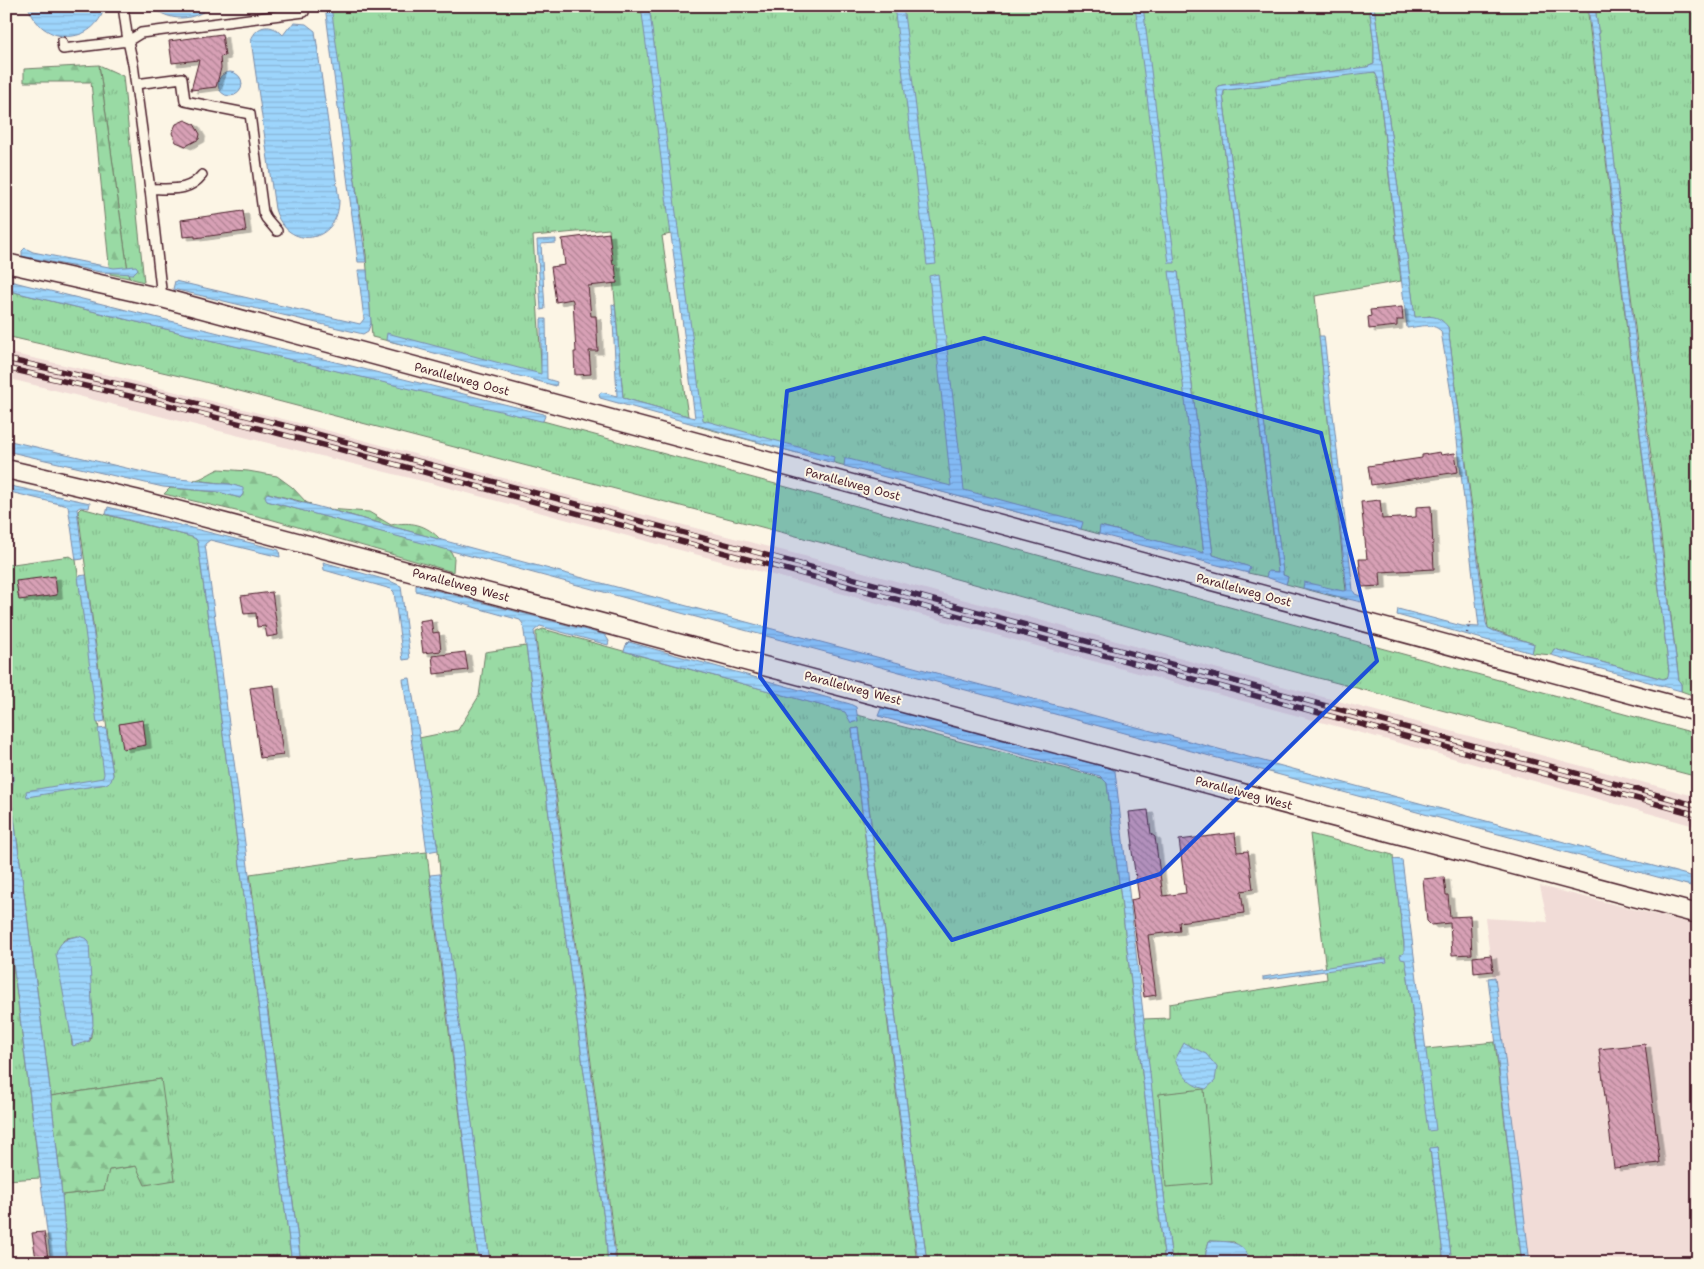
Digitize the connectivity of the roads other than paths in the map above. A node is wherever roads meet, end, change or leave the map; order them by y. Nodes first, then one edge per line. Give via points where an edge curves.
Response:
1 (123, 6) edge
2 (304, 12) dead end
3 (128, 40) junction
4 (62, 42) dead end
5 (136, 84) junction
6 (202, 175) dead end
7 (150, 188) junction
8 (277, 231) dead end
9 (6, 263) edge
10 (162, 298) junction
11 (6, 469) edge
12 (1698, 712) edge
13 (1698, 914) edge

1 - 3 lane
2 - 3 lane via 141,33
3 - 4 lane via 63,49
3 - 5 lane
5 - 7 lane
5 - 8 lane via 182,78 185,101 250,114 263,212
6 - 7 lane via 184,188
7 - 10 lane
9 - 10 street, Parallelweg Oost
10 - 12 street, Parallelweg Oost
11 - 13 street, Parallelweg West via 150,502

